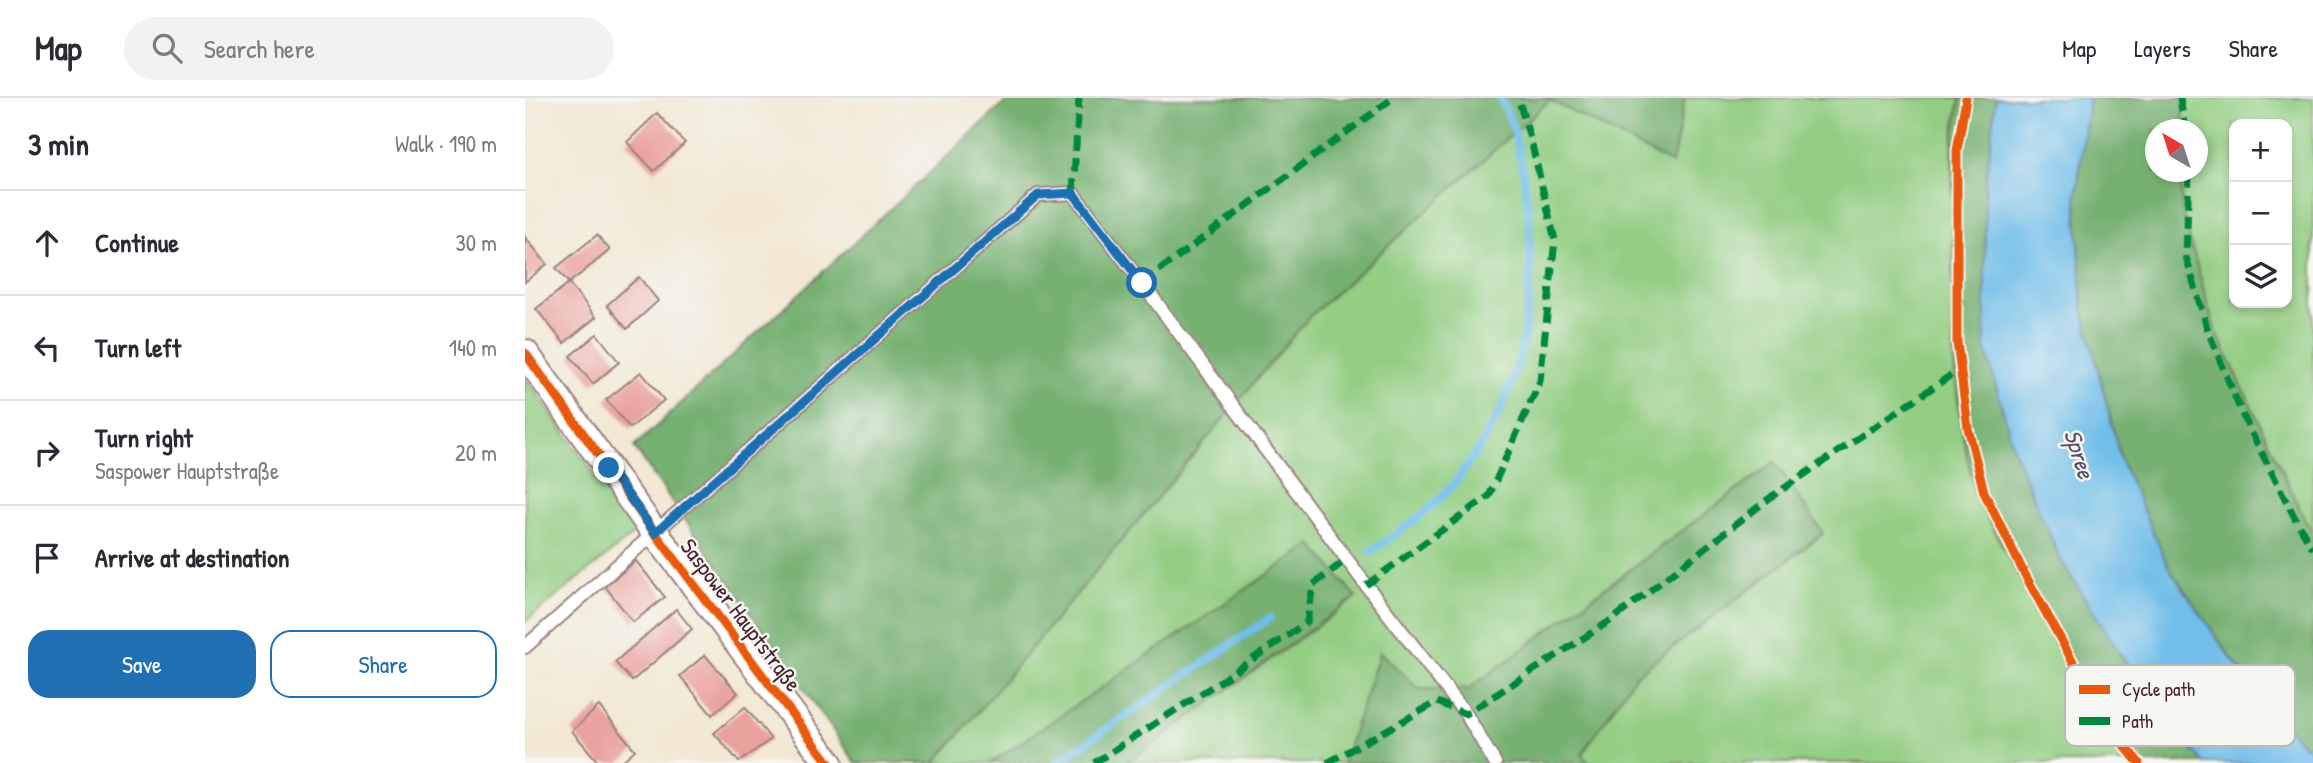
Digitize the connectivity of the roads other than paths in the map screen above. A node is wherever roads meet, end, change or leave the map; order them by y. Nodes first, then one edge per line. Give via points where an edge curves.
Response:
1 (525, 353) edge
2 (655, 533) junction
3 (525, 647) edge
4 (829, 763) edge
5 (1495, 763) edge

1 - 2 street, Saspower Hauptstraße
2 - 3 lane
2 - 4 street, Saspower Hauptstraße
2 - 5 lane via 1038,195 1073,193 1466,714

